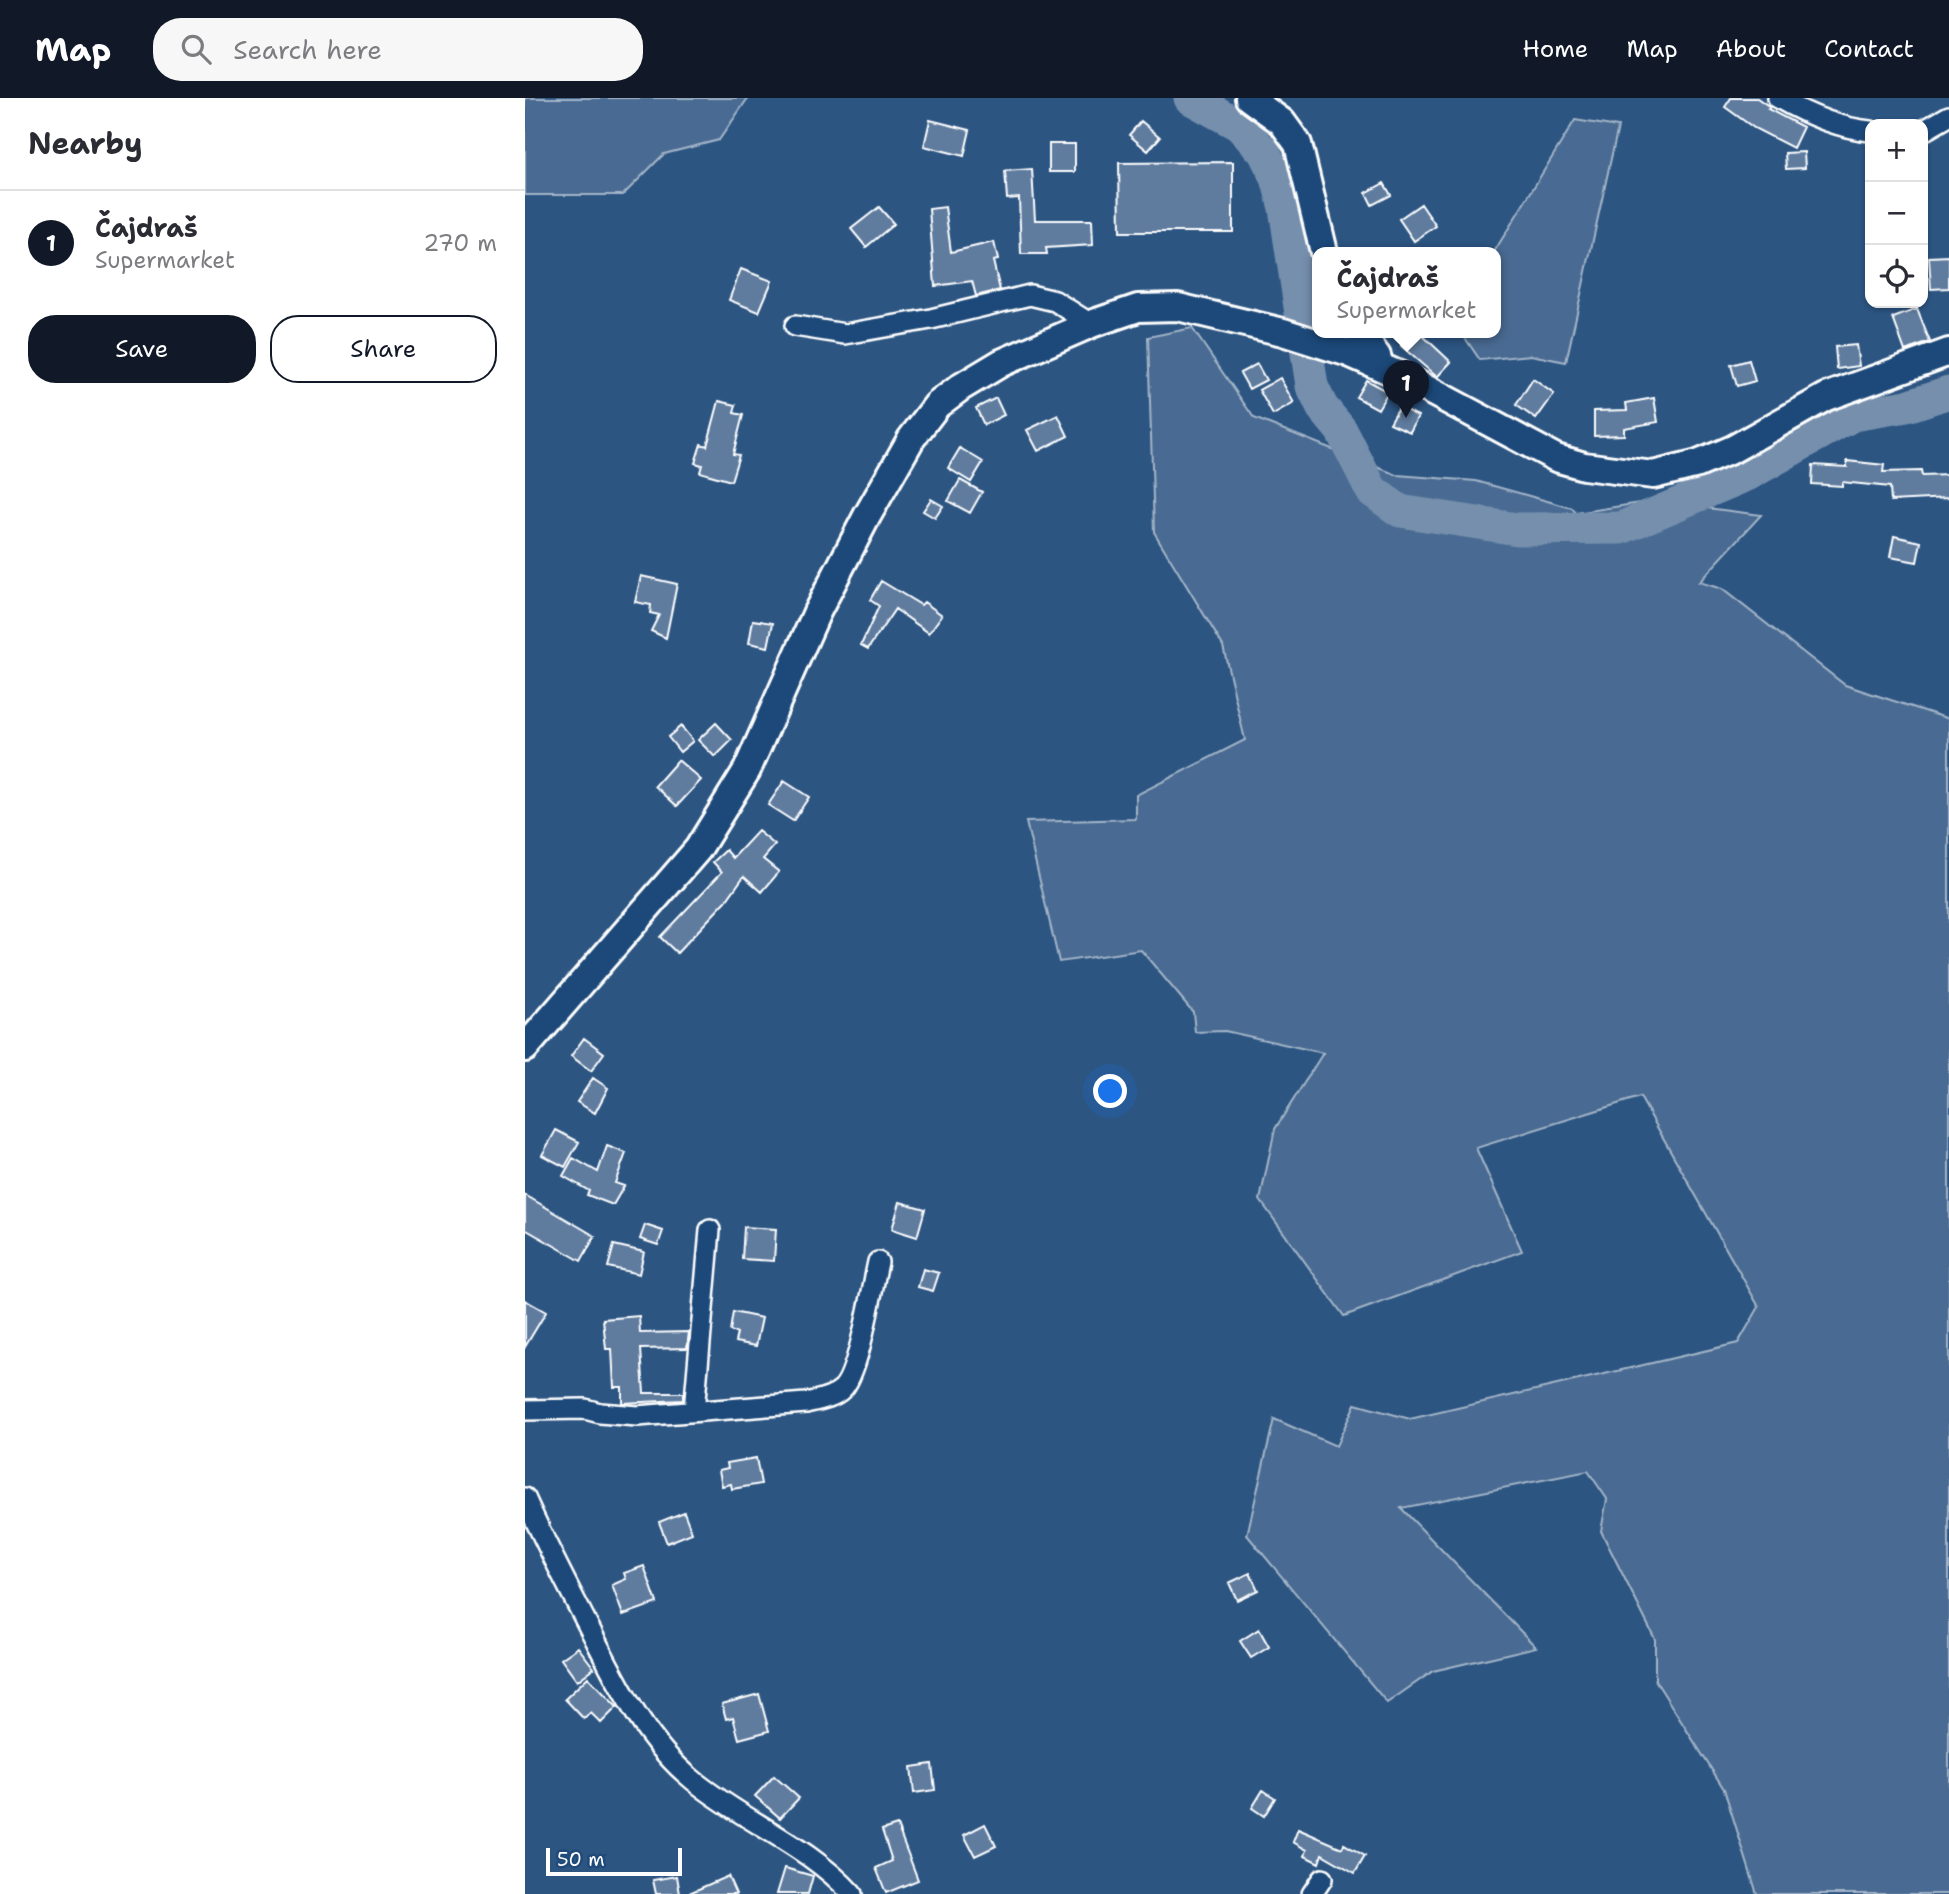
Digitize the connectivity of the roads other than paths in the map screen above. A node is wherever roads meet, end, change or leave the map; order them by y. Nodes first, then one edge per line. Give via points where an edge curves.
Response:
1 (1249, 98) edge
2 (1778, 98) edge
3 (1949, 116) edge
4 (1928, 128) edge
5 (1865, 131) edge
6 (1323, 247) edge
7 (1091, 324) junction
8 (795, 326) dead end
9 (1364, 338) edge
10 (1949, 352) edge
11 (1380, 366) junction
12 (525, 1048) edge
13 (710, 1230) dead end
14 (878, 1262) dead end
15 (525, 1410) edge
16 (694, 1411) junction
17 (525, 1498) edge
18 (852, 1894) edge

1 - 6 main road via 1282,122 1298,144
2 - 5 street via 1800,111
3 - 4 street
7 - 8 street via 1055,301 1030,295 845,334
7 - 11 main road via 1138,309 1178,307 1314,341
7 - 12 main road via 1001,363 937,405 911,439 867,516 817,612 763,739 698,849
9 - 11 main road
10 - 11 main road via 1826,397 1710,459 1653,475 1556,458
13 - 16 street
14 - 16 street via 855,1365 844,1388 806,1403
15 - 16 street via 571,1408 637,1416
17 - 18 street via 629,1705 673,1762 750,1822 821,1865

